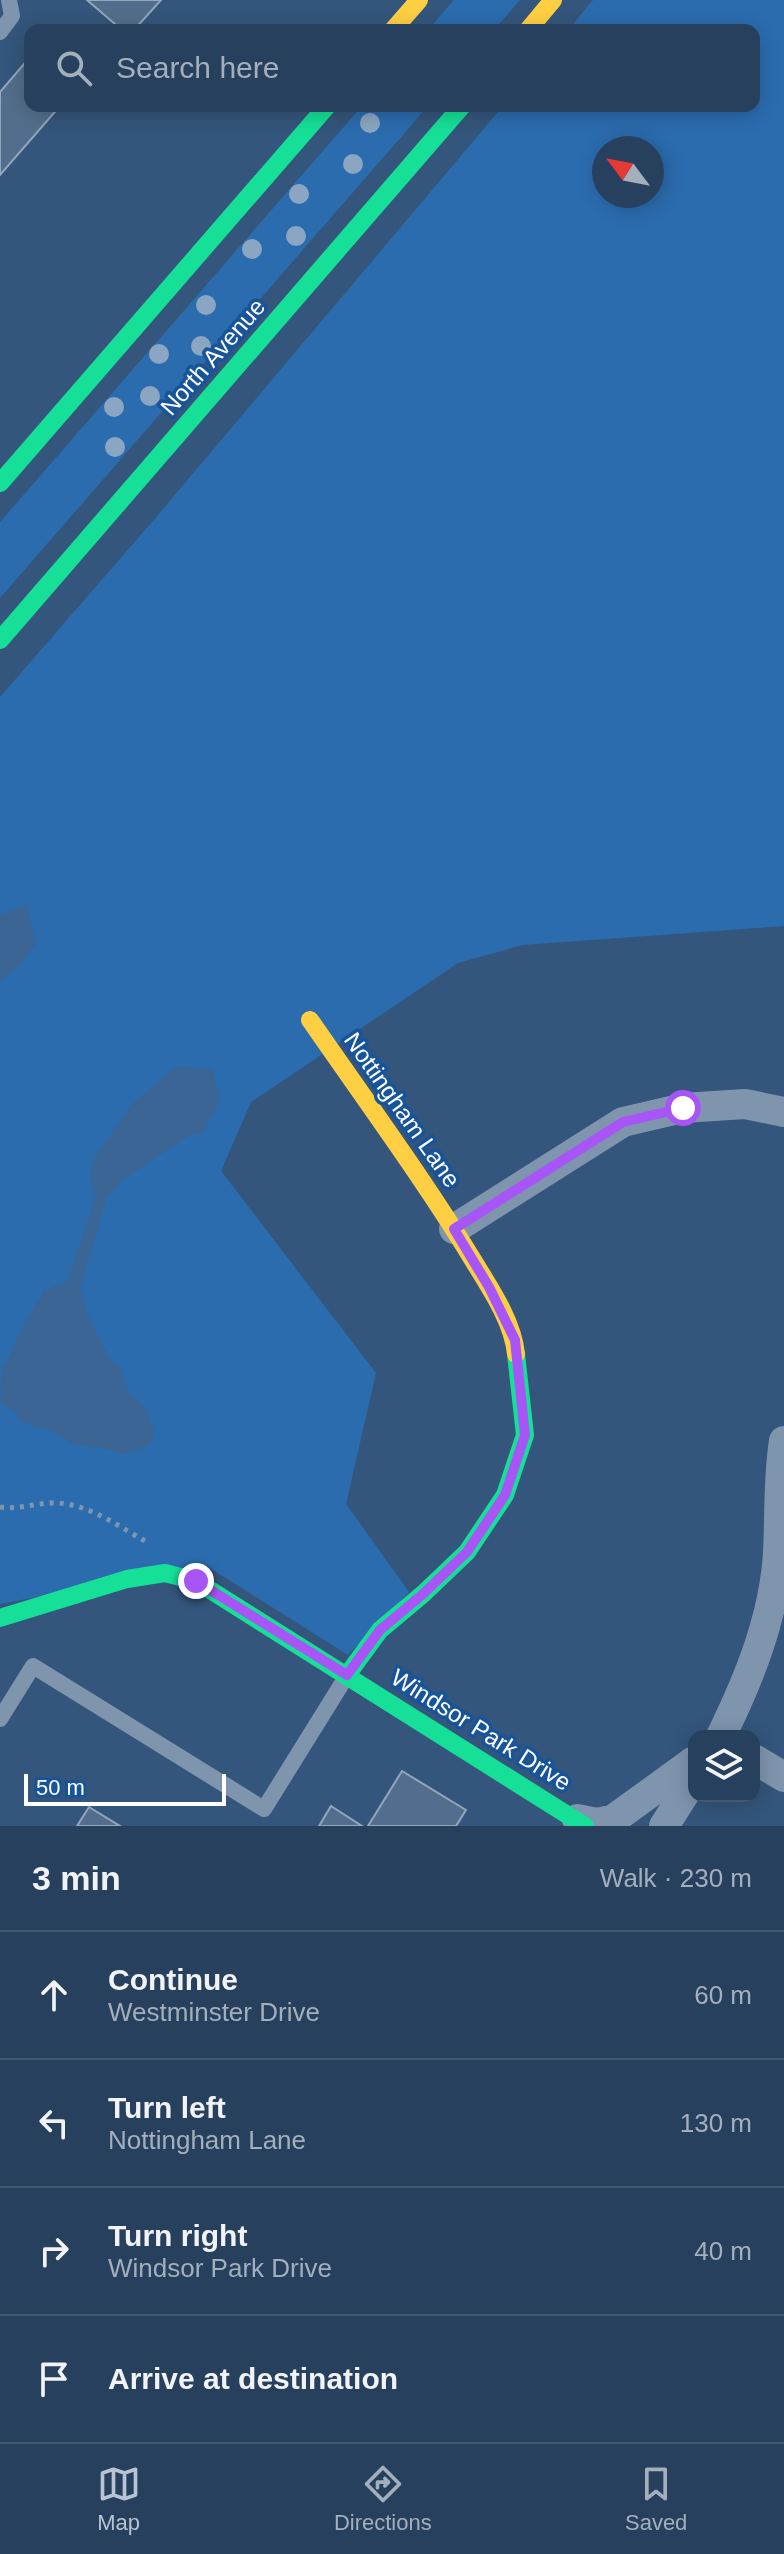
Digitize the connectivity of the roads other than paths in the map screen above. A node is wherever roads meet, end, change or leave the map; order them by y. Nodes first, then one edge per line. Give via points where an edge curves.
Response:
1 (9, 0) edge
2 (419, 0) edge
3 (553, 0) edge
4 (398, 24) edge
5 (533, 24) edge
6 (0, 32) edge
7 (322, 112) edge
8 (457, 112) edge
9 (0, 483) edge
10 (0, 640) edge
11 (310, 1020) dead end
12 (784, 1112) edge
13 (454, 1229) junction
14 (784, 1441) edge
15 (0, 1618) edge
16 (347, 1675) junction
17 (0, 1719) edge
18 (724, 1730) edge
19 (760, 1763) edge
20 (688, 1765) edge
21 (784, 1777) edge
22 (688, 1788) edge
23 (581, 1822) edge
24 (664, 1826) edge

1 - 6 lane via 12,16
2 - 4 street
3 - 5 street
7 - 9 street
8 - 10 street, North Avenue
11 - 13 street, Nottingham Lane
12 - 13 street via 745,1104 683,1108 623,1122
13 - 16 street, Nottingham Lane via 515,1340 525,1435 505,1495 467,1552 380,1630
14 - 18 street via 771,1598 757,1655
15 - 16 street, Windsor Park Drive via 127,1579 165,1573 196,1581
16 - 17 lane via 264,1809 33,1666
16 - 23 street, Windsor Park Drive
19 - 21 street
20 - 23 street via 614,1819
22 - 24 street

